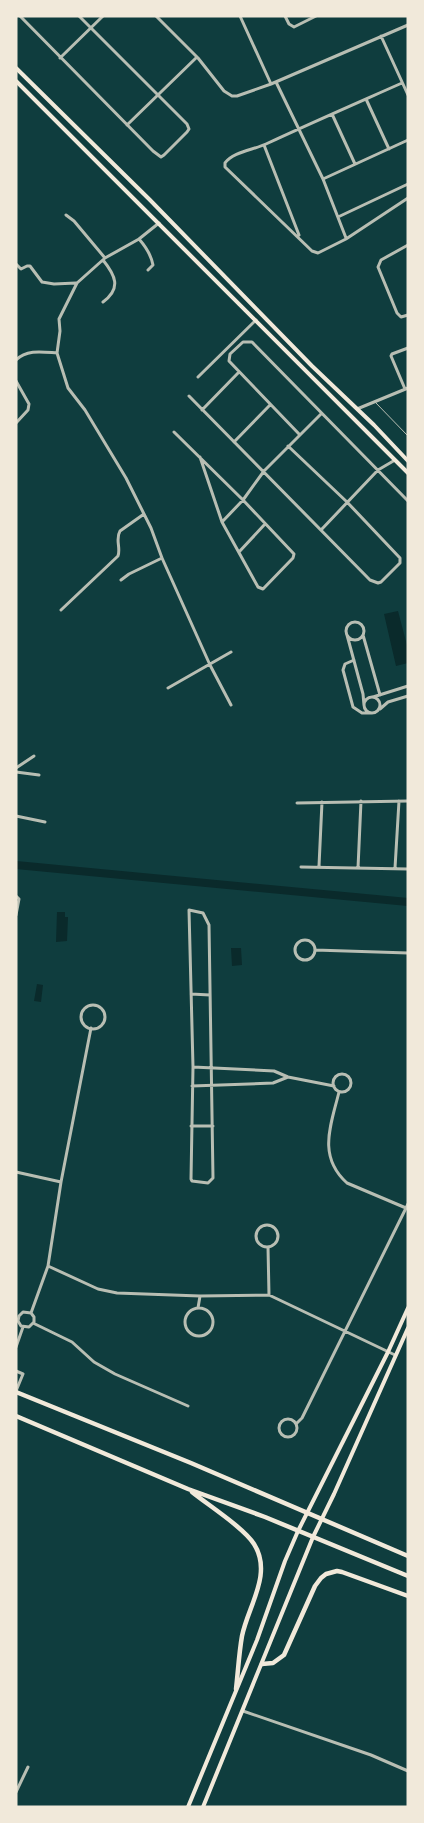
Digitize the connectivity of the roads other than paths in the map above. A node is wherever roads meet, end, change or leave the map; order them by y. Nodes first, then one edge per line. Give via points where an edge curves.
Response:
1 (20, 16) edge
2 (79, 16) edge
3 (103, 16) edge
4 (156, 16) edge
5 (240, 16) edge
6 (285, 16) edge
7 (316, 16) edge
8 (408, 25) edge
9 (91, 28) junction
10 (381, 36) junction
11 (197, 57) junction
12 (60, 58) junction
13 (16, 68) edge
14 (16, 80) edge
15 (276, 82) junction
16 (402, 83) junction
17 (271, 84) junction
18 (158, 95) junction
19 (408, 95) edge
20 (366, 99) junction
21 (51, 102) junction
22 (44, 109) junction
23 (332, 114) junction
24 (127, 125) junction
25 (299, 128) junction
26 (408, 140) edge
27 (264, 145) junction
28 (389, 149) junction
29 (355, 164) junction
30 (323, 180) junction
31 (408, 184) edge
32 (408, 198) edge
33 (66, 215) dead end
34 (338, 217) junction
35 (159, 223) junction
36 (139, 238) junction
37 (300, 238) junction
38 (346, 238) junction
39 (407, 247) edge
40 (104, 259) junction
41 (16, 264) edge
42 (148, 270) dead end
43 (219, 270) junction
44 (212, 276) junction
45 (77, 283) junction
46 (103, 302) dead end
47 (408, 315) edge
48 (256, 320) junction
49 (408, 348) edge
50 (57, 353) junction
51 (16, 360) edge
52 (239, 372) junction
53 (198, 377) dead end
54 (16, 381) edge
55 (406, 389) edge
56 (190, 396) dead end
57 (375, 401) junction
58 (270, 405) junction
59 (357, 409) junction
60 (202, 410) junction
61 (321, 414) junction
62 (16, 423) edge
63 (174, 432) dead end
64 (300, 435) junction
65 (408, 436) edge
66 (234, 442) junction
67 (288, 446) junction
68 (200, 457) junction
69 (396, 460) junction
70 (408, 461) edge
71 (378, 470) junction
72 (264, 471) junction
73 (408, 473) edge
74 (243, 500) junction
75 (408, 501) edge
76 (347, 502) junction
77 (144, 514) junction
78 (222, 522) junction
79 (265, 524) junction
80 (321, 530) junction
81 (239, 552) junction
82 (162, 558) junction
83 (121, 580) dead end
84 (60, 610) dead end
85 (347, 635) junction
86 (363, 635) junction
87 (231, 652) dead end
88 (354, 660) junction
89 (210, 664) junction
90 (408, 686) edge
91 (168, 688) dead end
92 (380, 695) junction
93 (408, 696) edge
94 (373, 697) junction
95 (231, 705) dead end
96 (364, 705) junction
97 (378, 711) junction
98 (370, 713) junction
99 (34, 756) dead end
100 (16, 768) edge
101 (16, 772) edge
102 (39, 776) dead end
103 (400, 801) junction
104 (408, 801) edge
105 (322, 802) junction
106 (361, 802) junction
107 (297, 803) dead end
108 (16, 816) edge
109 (46, 822) dead end
110 (319, 866) junction
111 (301, 867) dead end
112 (358, 868) junction
113 (396, 868) junction
114 (408, 869) edge
115 (16, 896) edge
116 (16, 914) edge
117 (315, 950) junction
118 (408, 953) edge
119 (191, 994) junction
120 (210, 995) junction
121 (91, 1028) junction
122 (193, 1068) junction
123 (211, 1068) junction
124 (288, 1076) junction
125 (192, 1086) junction
126 (212, 1086) junction
127 (334, 1086) junction
128 (339, 1092) junction
129 (191, 1126) junction
130 (213, 1126) junction
131 (16, 1172) edge
132 (60, 1182) junction
133 (408, 1204) edge
134 (406, 1208) junction
135 (268, 1247) junction
136 (48, 1266) junction
137 (269, 1295) junction
138 (200, 1296) junction
139 (198, 1308) junction
140 (408, 1308) edge
141 (31, 1313) junction
142 (17, 1318) edge
143 (33, 1323) junction
144 (23, 1327) junction
145 (408, 1328) edge
146 (346, 1331) junction
147 (16, 1347) edge
148 (388, 1352) junction
149 (395, 1355) junction
150 (16, 1372) edge
151 (16, 1392) edge
152 (188, 1406) dead end
153 (16, 1416) edge
154 (296, 1424) junction
155 (188, 1489) junction
156 (308, 1512) junction
157 (322, 1519) junction
158 (298, 1531) junction
159 (313, 1537) junction
160 (408, 1556) edge
161 (408, 1576) edge
162 (408, 1596) edge
163 (262, 1664) junction
164 (236, 1689) junction
165 (243, 1711) junction
166 (28, 1767) dead end
167 (408, 1771) edge
168 (16, 1792) edge
169 (188, 1807) edge
170 (203, 1807) edge

1 - 12 street
2 - 9 street
3 - 9 street
4 - 11 street
5 - 17 street
6 - 7 street via 294,27
8 - 10 street
9 - 12 street
9 - 18 street
10 - 15 street
10 - 16 street
11 - 17 street via 232,96
11 - 18 street
12 - 24 street
13 - 21 main road
14 - 22 main road
15 - 17 street
15 - 25 street
16 - 19 street
16 - 20 street
18 - 24 street
18 - 24 street via 187,124 188,129 164,155 158,155
20 - 23 street
20 - 28 street
21 - 22 main road
21 - 43 main road
22 - 35 main road
23 - 25 street
23 - 29 street
25 - 27 street
25 - 30 street
26 - 28 street
27 - 37 street
27 - 37 street via 229,159 225,167
28 - 29 street
29 - 30 street
30 - 34 street
31 - 34 street
32 - 38 street
33 - 40 street
34 - 38 street
35 - 36 street
35 - 44 main road
36 - 40 street
36 - 42 street via 152,261 153,265
37 - 38 street via 318,253
39 - 47 street via 381,260 378,267 397,313 401,317
40 - 45 street
40 - 46 street via 115,280 114,290
41 - 45 street via 21,269 30,266 42,282
43 - 44 main road
43 - 59 main road
44 - 48 main road
45 - 50 street via 59,319
48 - 53 street
48 - 69 main road
49 - 55 street via 391,356
50 - 51 street via 23,354
50 - 77 street via 68,388 85,410
52 - 58 street
52 - 60 street
52 - 61 street via 230,361 230,354 244,342 252,342
54 - 62 street via 29,404 28,410
55 - 57 street
56 - 60 street
57 - 59 street
57 - 65 lane
58 - 64 street
58 - 66 street
59 - 70 main road
60 - 66 street
61 - 64 street
61 - 71 street
63 - 68 street
64 - 67 street
66 - 72 street
67 - 72 street
67 - 76 street
68 - 74 street
68 - 78 street
69 - 71 street
69 - 73 main road
71 - 75 street
71 - 76 street
72 - 74 street
72 - 80 street
74 - 78 street
74 - 79 street
76 - 80 street
76 - 80 street via 401,560 398,566 381,582 374,582
77 - 82 street
77 - 84 street via 120,531 118,556
78 - 81 street
79 - 81 street
79 - 81 street via 295,557 260,589
82 - 83 street
82 - 89 street
85 - 86 street via 356,640
85 - 86 street via 348,626 355,622 363,627
85 - 88 street
86 - 92 street
87 - 89 street
88 - 96 street
88 - 98 street via 345,664 343,670 353,707 362,713
89 - 91 street
89 - 95 street
90 - 92 street
92 - 94 street
93 - 97 street via 388,702
94 - 96 street
94 - 97 street via 380,704
96 - 98 street
97 - 98 street
99 - 100 street
101 - 102 street
103 - 104 street
103 - 106 street
103 - 113 street
105 - 106 street
105 - 107 street
105 - 110 street
106 - 112 street
108 - 109 street
110 - 111 street
110 - 112 street
112 - 113 street
113 - 114 street
115 - 116 street via 19,899
117 - 117 street via 313,956 305,960 296,951 299,942 305,940 311,942
117 - 118 street
119 - 120 street
119 - 120 street via 189,910 204,913 210,925
119 - 122 street
120 - 123 street
121 - 121 street via 82,1021 81,1013 86,1006 94,1005 102,1009 104,1016 102,1024
121 - 132 street
122 - 123 street
122 - 125 street
123 - 124 street via 274,1072
123 - 126 street
124 - 126 street via 273,1083
124 - 127 street
125 - 126 street
125 - 129 street
126 - 130 street
127 - 128 street
127 - 128 street via 337,1076 348,1077 350,1088
128 - 134 street via 327,1142 340,1177
129 - 130 street
129 - 130 street via 191,1179 208,1183 213,1178
131 - 132 street
132 - 136 street
133 - 134 street
134 - 146 street
135 - 135 street via 259,1243 256,1237 260,1228 266,1226 276,1230 278,1237 275,1244
135 - 137 street
136 - 138 street via 98,1289 117,1293
136 - 141 street
137 - 138 street
137 - 146 street
138 - 139 street
139 - 139 street via 210,1314 213,1322 210,1330 198,1336 186,1329 185,1319 190,1311
140 - 148 main road
141 - 142 street via 23,1312
141 - 143 street
142 - 144 street
143 - 144 street
143 - 152 street via 72,1342 94,1362 115,1374
144 - 147 street
145 - 149 main road
146 - 148 street
146 - 154 street
148 - 149 street
148 - 156 main road
149 - 157 main road
150 - 151 street via 23,1374
151 - 156 main road
153 - 155 main road
154 - 154 street via 296,1432 292,1436 283,1436 280,1425 284,1421
155 - 158 main road
155 - 164 main road via 244,1532 259,1554 262,1567 242,1634
156 - 157 main road
156 - 158 main road
157 - 159 main road
157 - 160 main road
158 - 159 main road
158 - 164 main road
159 - 161 main road
159 - 163 main road
162 - 163 main road via 342,1572 326,1574 315,1586 284,1655 273,1663
163 - 165 main road
164 - 169 main road
165 - 167 street
165 - 170 main road
166 - 168 street

